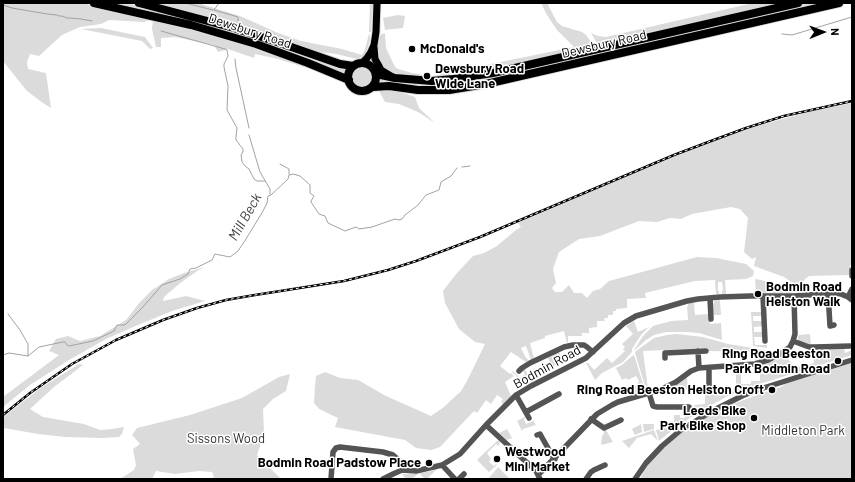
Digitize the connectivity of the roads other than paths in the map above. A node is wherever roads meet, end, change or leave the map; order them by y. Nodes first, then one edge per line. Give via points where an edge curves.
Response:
1 (94, 3) edge
2 (139, 3) edge
3 (377, 3) edge
4 (798, 3) edge
5 (839, 3) edge
6 (155, 6) junction
7 (152, 16) junction
8 (372, 49) junction
9 (362, 63) junction
10 (353, 66) junction
11 (375, 72) junction
12 (395, 78) junction
13 (349, 80) junction
14 (373, 87) junction
15 (852, 270) edge
16 (852, 276) edge
17 (852, 289) edge
18 (828, 293) junction
19 (763, 296) junction
20 (794, 296) junction
21 (710, 298) junction
22 (850, 299) edge
23 (711, 319) dead end
24 (834, 325) dead end
25 (765, 341) dead end
26 (793, 341) junction
27 (850, 346) dead end
28 (706, 350) dead end
29 (698, 351) junction
30 (593, 352) junction
31 (665, 358) dead end
32 (852, 360) edge
33 (699, 368) junction
34 (709, 368) junction
35 (518, 371) dead end
36 (705, 388) dead end
37 (649, 393) junction
38 (559, 394) dead end
39 (516, 395) junction
40 (526, 412) junction
41 (689, 412) dead end
42 (529, 418) dead end
43 (591, 419) junction
44 (621, 420) dead end
45 (486, 425) junction
46 (537, 435) dead end
47 (555, 459) junction
48 (442, 465) junction
49 (605, 465) dead end
50 (402, 470) junction
51 (393, 474) junction
52 (464, 474) dead end
53 (539, 477) edge
54 (636, 478) edge
55 (331, 479) edge
56 (383, 479) edge
57 (398, 479) edge
58 (455, 479) edge
59 (459, 479) edge
60 (586, 479) edge

1 - 7 highway, Dewsbury Road
2 - 6 highway, Dewsbury Road
3 - 8 main road via 376,32
4 - 12 highway, Dewsbury Road via 493,73 432,81
5 - 14 highway, Dewsbury Road via 486,84 449,90
6 - 7 street
6 - 10 highway, Dewsbury Road
7 - 13 highway, Dewsbury Road via 256,44
8 - 9 main road
8 - 11 main road via 371,62
8 - 12 main road via 382,70
9 - 10 highway
9 - 11 highway, Dewsbury Road via 369,65
10 - 13 highway
11 - 12 highway, Dewsbury Road
11 - 14 highway
13 - 14 highway, Dewsbury Road via 351,86 359,91
15 - 16 street
17 - 22 street
18 - 20 street, Bodmin Road
18 - 22 street, Bodmin Road via 841,294
18 - 24 street via 830,326
19 - 20 street, Bodmin Road
19 - 21 street, Bodmin Road
19 - 25 street
20 - 26 street via 796,329
21 - 23 street
21 - 30 street, Bodmin Road via 673,304 636,316 624,323
26 - 27 street via 815,348
26 - 34 street via 790,347 780,354 762,362
28 - 29 street
29 - 31 street via 665,354
29 - 33 street
30 - 35 street via 584,345 564,347
30 - 39 street, Bodmin Road via 580,362
32 - 54 street via 758,390 716,409 673,436 646,463
33 - 34 street
33 - 37 street via 691,370 662,389
34 - 36 street via 709,388
37 - 41 street via 653,406 690,407
37 - 43 street via 618,402
38 - 40 street
39 - 40 street
39 - 45 street, Bodmin Road
40 - 42 street
43 - 44 street via 604,428
43 - 47 street
45 - 48 street, Bodmin Road via 460,454
45 - 53 street via 536,471
46 - 47 street via 540,434
47 - 53 street
48 - 50 street, Bodmin Road via 421,470
48 - 58 street
49 - 60 street via 591,472
50 - 51 street, Bodmin Road
50 - 55 street via 400,461 393,455 340,447 332,452
51 - 56 street, Bodmin Road
51 - 57 street
52 - 59 street

